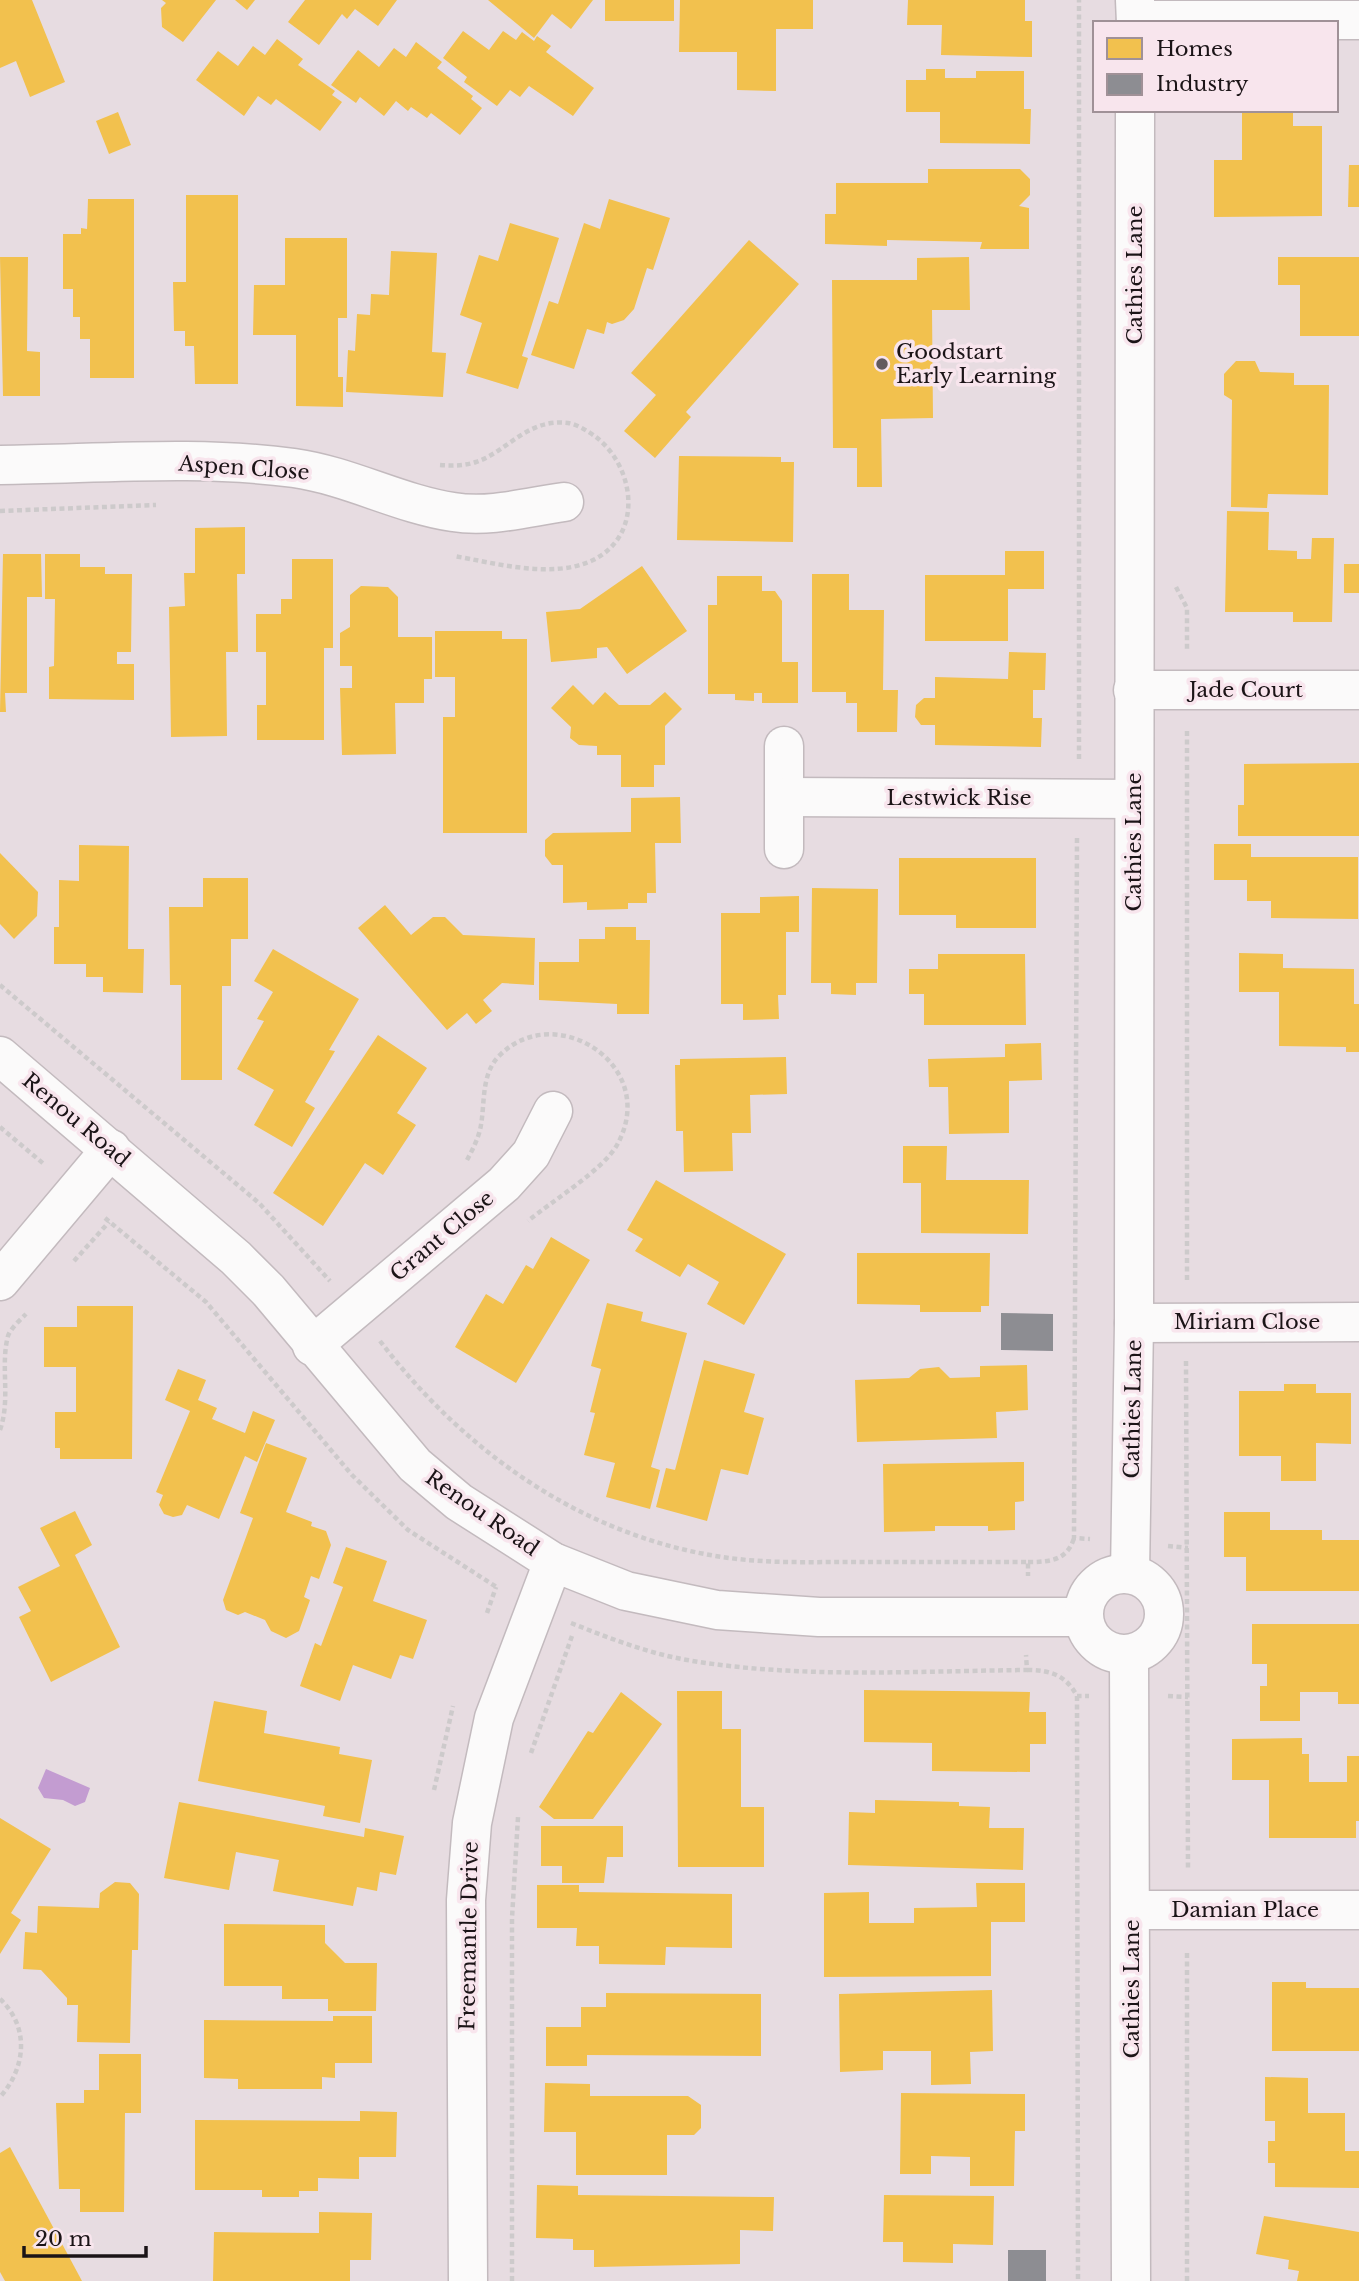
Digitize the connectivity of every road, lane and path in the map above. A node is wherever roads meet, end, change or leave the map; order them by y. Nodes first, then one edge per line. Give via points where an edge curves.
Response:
1 (1079, 0) edge
2 (1136, 14) edge
3 (1359, 20) edge
4 (1135, 112) edge
5 (0, 465) edge
6 (564, 502) dead end
7 (1133, 690) junction
8 (1359, 690) edge
9 (1187, 729) dead end
10 (784, 746) dead end
11 (1079, 766) dead end
12 (785, 797) junction
13 (1133, 799) junction
14 (1077, 830) dead end
15 (784, 849) dead end
16 (0, 985) edge
17 (0, 1056) edge
18 (553, 1111) dead end
19 (0, 1127) edge
20 (111, 1149) junction
21 (49, 1169) dead end
22 (100, 1214) dead end
23 (109, 1222) junction
24 (73, 1262) dead end
25 (0, 1281) edge
26 (334, 1285) dead end
27 (1187, 1294) dead end
28 (27, 1313) dead end
29 (1359, 1322) edge
30 (1135, 1323) junction
31 (375, 1333) dead end
32 (313, 1346) junction
33 (1186, 1356) dead end
34 (0, 1430) edge
35 (1074, 1538) junction
36 (1090, 1539) dead end
37 (554, 1562) junction
38 (1028, 1562) junction
39 (1130, 1574) junction
40 (1028, 1579) dead end
41 (508, 1594) dead end
42 (1083, 1616) junction
43 (563, 1621) dead end
44 (576, 1625) junction
45 (1026, 1649) dead end
46 (1129, 1654) junction
47 (1027, 1670) junction
48 (1077, 1696) junction
49 (1095, 1696) dead end
50 (528, 1763) dead end
51 (519, 1810) dead end
52 (1188, 1878) dead end
53 (1132, 1910) junction
54 (1359, 1910) edge
55 (1187, 1943) dead end
56 (0, 1999) edge
57 (0, 2097) edge
58 (468, 2281) edge
59 (512, 2281) edge
60 (1078, 2281) edge
61 (1131, 2281) edge
62 (1187, 2281) edge

1 - 11 path
2 - 3 street
4 - 7 street, Cathies Lane
5 - 6 street, Aspen Close via 265,465 327,474 454,513 486,514
7 - 8 street, Jade Court
7 - 13 street, Cathies Lane
9 - 27 path
10 - 12 street
12 - 13 street, Lestwick Rise
12 - 15 street
13 - 30 street, Cathies Lane
14 - 35 path
16 - 26 path via 259,1203
17 - 20 street, Renou Road
18 - 32 street, Grant Close via 531,1154 504,1184
19 - 21 path
20 - 25 street
20 - 32 street, Renou Road via 236,1258
22 - 23 path
23 - 24 path
23 - 41 path via 206,1302 352,1475 408,1530
28 - 34 path via 9,1334 4,1352 6,1404
29 - 30 street, Miriam Close
30 - 39 street, Cathies Lane
31 - 38 path via 420,1390 479,1447 545,1494 661,1545 747,1560
32 - 37 street, Renou Road via 415,1465 459,1502
33 - 52 path
35 - 36 path
35 - 38 path via 1071,1548 1056,1560
37 - 42 street, Renou Road via 626,1591 717,1610 819,1616
37 - 58 street, Freemantle Drive via 494,1718 470,1837 466,1900
38 - 40 path
39 - 42 street via 1096,1585
39 - 46 street via 1142,1578 1160,1596 1164,1621 1152,1644
42 - 46 street via 1093,1641 1116,1654
43 - 44 path
44 - 47 path via 643,1650 726,1665 834,1671
44 - 50 path
45 - 47 path
46 - 53 street, Cathies Lane
47 - 48 path via 1065,1678
48 - 49 path
48 - 60 path
51 - 59 path via 512,1918
53 - 54 street, Damian Place
53 - 61 street, Cathies Lane
55 - 62 path
56 - 57 path via 11,2009 23,2050

